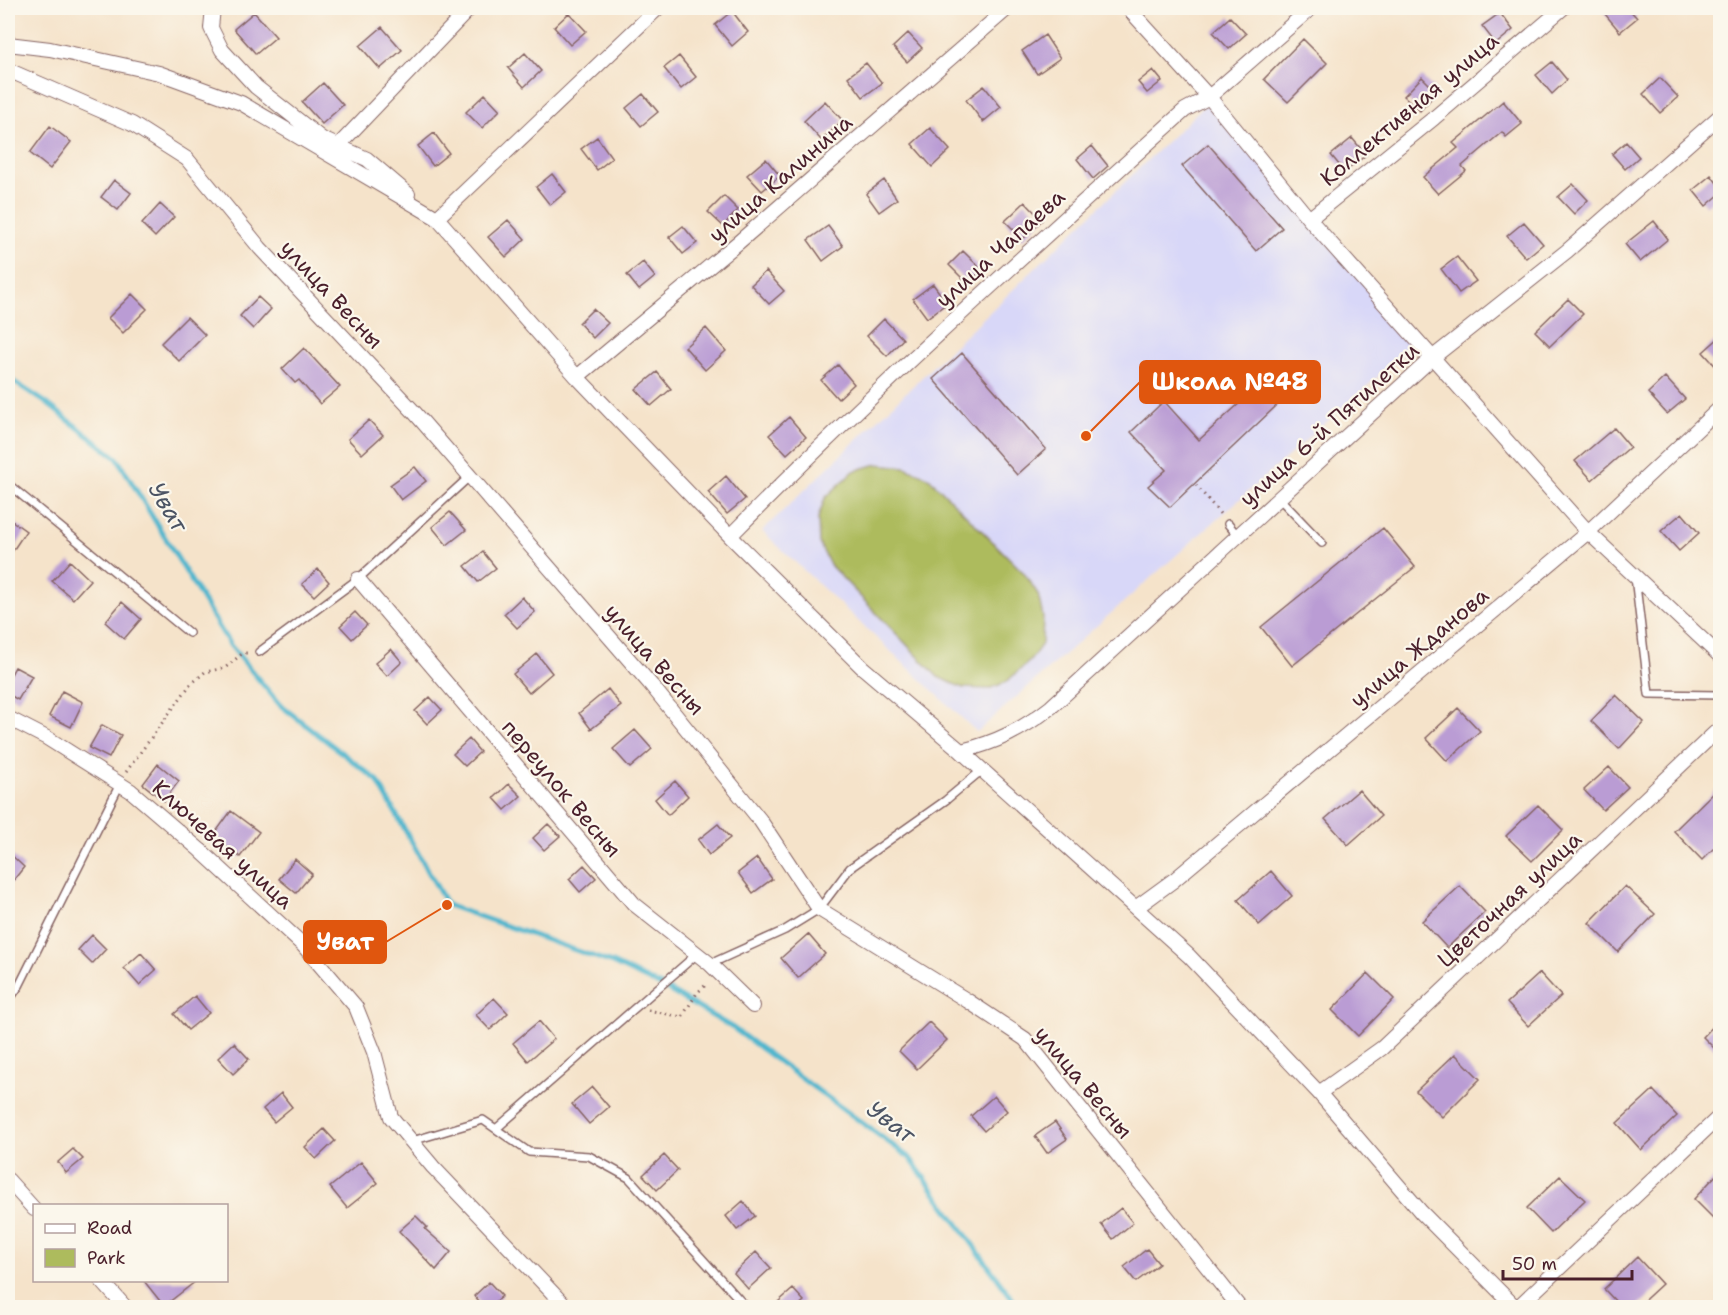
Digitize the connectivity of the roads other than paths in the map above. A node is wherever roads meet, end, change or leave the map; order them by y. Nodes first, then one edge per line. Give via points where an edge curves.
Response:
1 (213, 8) edge
2 (470, 8) edge
3 (658, 8) edge
4 (1008, 8) edge
5 (1128, 8) edge
6 (1311, 8) edge
7 (1563, 8) edge
8 (8, 44) edge
9 (8, 70) edge
10 (1209, 97) junction
11 (1720, 116) edge
12 (337, 147) junction
13 (437, 218) junction
14 (1309, 219) junction
15 (1432, 358) junction
16 (577, 377) junction
17 (1720, 408) edge
18 (470, 477) junction
19 (8, 484) edge
20 (1279, 498) junction
21 (1228, 524) road end
22 (1588, 532) junction
23 (730, 536) junction
24 (1238, 536) junction
25 (1322, 543) dead end
26 (1635, 575) junction
27 (358, 579) junction
28 (189, 633) dead end
29 (259, 652) dead end
30 (1720, 656) edge
31 (1720, 695) edge
32 (8, 718) edge
33 (1720, 728) edge
34 (961, 750) junction
35 (982, 770) junction
36 (120, 784) junction
37 (1137, 907) junction
38 (819, 909) junction
39 (697, 954) junction
40 (710, 964) junction
41 (8, 1001) edge
42 (753, 1006) dead end
43 (1319, 1093) junction
44 (1720, 1116) edge
45 (496, 1129) junction
46 (411, 1141) junction
47 (8, 1180) edge
48 (33, 1208) edge
49 (102, 1282) edge
50 (126, 1308) edge
51 (567, 1308) edge
52 (747, 1308) edge
53 (1240, 1308) edge
54 (1517, 1308) edge

1 - 12 street via 211,28 222,50 256,87
2 - 12 street
3 - 13 street
4 - 16 street, улица Калинина
5 - 10 street
6 - 10 street, улица Чапаева
7 - 14 street, Коллективная улица
8 - 13 street via 50,49 159,73 241,103
9 - 18 street, улица Весны via 132,124 187,159 260,248
10 - 14 street
10 - 23 street, улица Чапаева via 1185,111 944,327
11 - 15 street, улица 6-й Пятилетки via 1567,251
12 - 13 street via 367,159
13 - 16 street
14 - 15 street
15 - 20 street, улица 6-й Пятилетки
15 - 22 street
16 - 23 street
17 - 22 street, улица Жданова
18 - 27 lane
18 - 38 street, улица Весны via 652,686 760,820
19 - 28 lane
20 - 24 street, улица 6-й Пятилетки
20 - 25 lane
21 - 24 lane
22 - 26 street
22 - 37 street, улица Жданова
23 - 34 street via 862,667
24 - 34 street, улица 6-й Пятилетки via 1028,725 1001,740
26 - 30 street
26 - 31 lane via 1649,694
27 - 29 lane
27 - 39 street, переулок Весны via 634,904
32 - 36 street, Ключевая улица
33 - 43 street, Цветочная улица via 1382,1048
34 - 35 street
35 - 37 street
35 - 38 lane via 850,868
36 - 41 lane
36 - 46 street, Ключевая улица via 200,850 303,945 356,1006 374,1052 391,1117
37 - 43 street
38 - 40 lane via 785,930
38 - 53 street, улица Весны via 1025,1040
39 - 40 street, переулок Весны
39 - 45 lane
40 - 42 street, переулок Весны
43 - 54 street via 1421,1212
44 - 54 street
45 - 46 lane via 483,1120
45 - 52 lane via 529,1152 589,1156 629,1178
46 - 51 street, Ключевая улица
47 - 48 street
49 - 50 street

